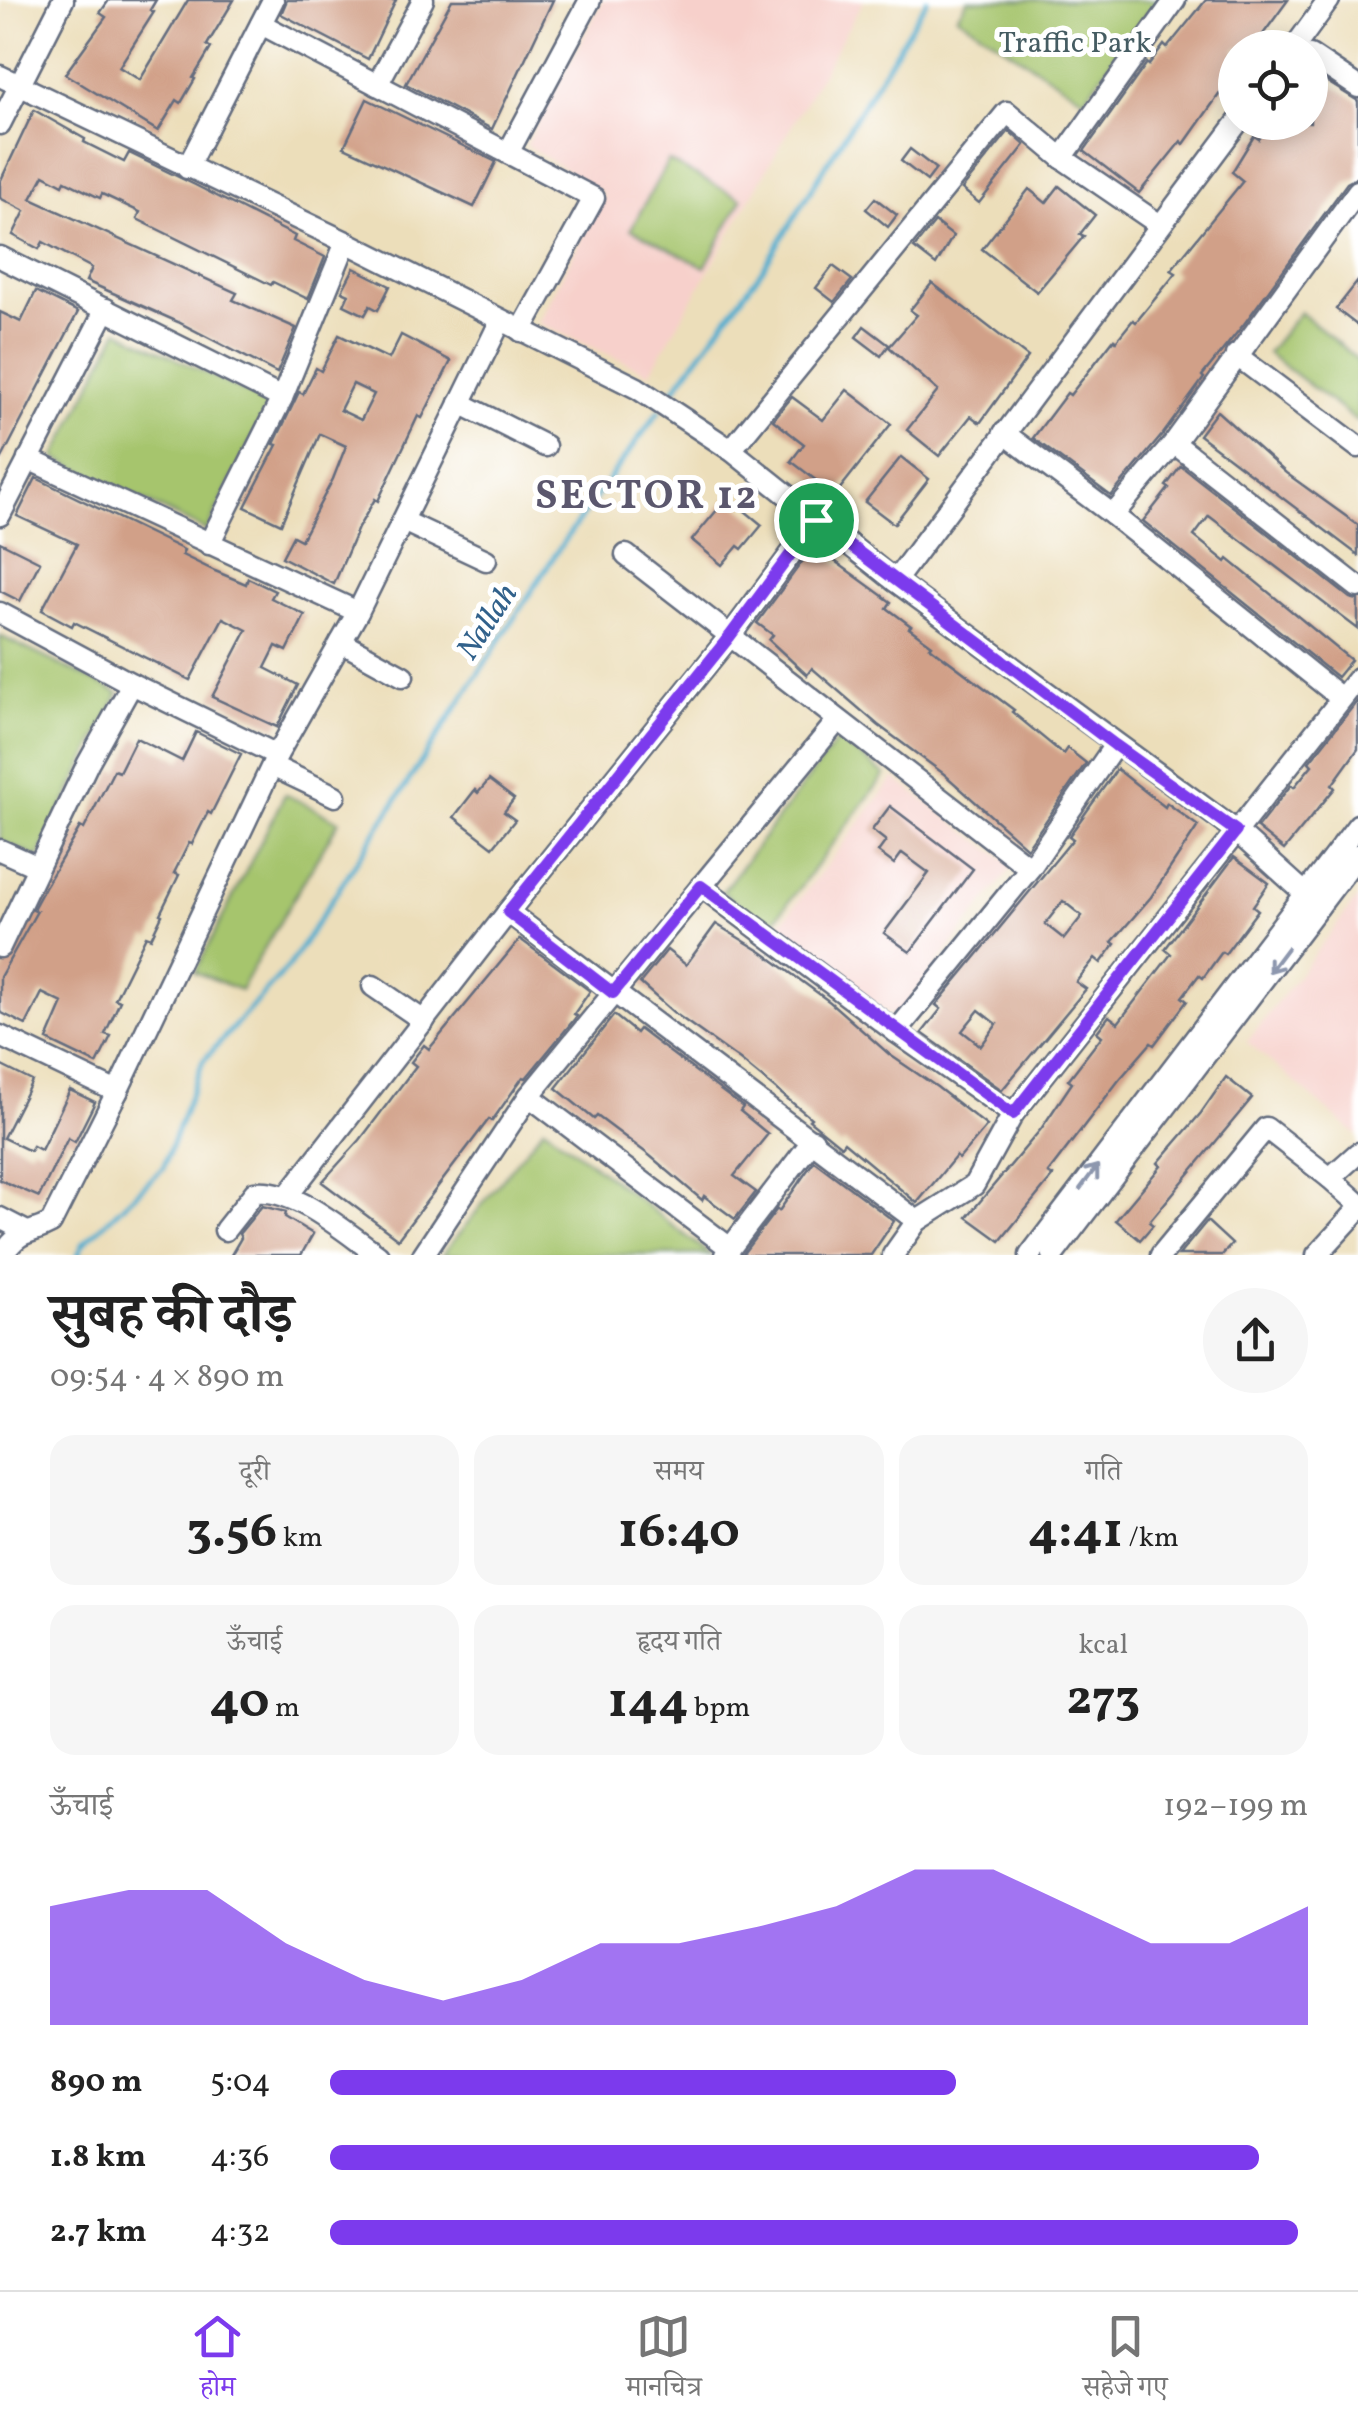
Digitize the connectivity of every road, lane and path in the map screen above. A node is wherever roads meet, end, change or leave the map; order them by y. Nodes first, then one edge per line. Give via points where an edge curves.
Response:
1 (63, 0) edge
2 (273, 0) edge
3 (423, 0) edge
4 (590, 0) edge
5 (1175, 0) edge
6 (1328, 0) edge
7 (261, 24) junction
8 (1311, 30) edge
9 (1328, 67) edge
10 (10, 80) edge
11 (377, 86) junction
12 (1358, 87) edge
13 (0, 124) edge
14 (1224, 140) edge
15 (508, 153) junction
16 (1062, 158) junction
17 (187, 168) junction
18 (1358, 191) edge
19 (1160, 225) junction
20 (346, 242) junction
21 (0, 257) edge
22 (106, 309) junction
23 (500, 322) junction
24 (521, 331) junction
25 (1236, 356) junction
26 (282, 398) junction
27 (460, 403) junction
28 (1004, 433) junction
29 (1174, 443) junction
30 (546, 446) dead end
31 (1358, 447) edge
32 (731, 450) junction
33 (28, 459) junction
34 (0, 515) edge
35 (1113, 515) junction
36 (816, 520) junction
37 (403, 521) junction
38 (208, 544) junction
39 (626, 555) dead end
40 (486, 560) dead end
41 (895, 581) junction
42 (1358, 586) edge
43 (358, 612) junction
44 (0, 613) edge
45 (730, 636) junction
46 (341, 642) junction
47 (402, 676) dead end
48 (1358, 678) edge
49 (132, 684) junction
50 (1342, 698) junction
51 (838, 720) junction
52 (1115, 745) junction
53 (274, 760) junction
54 (336, 796) dead end
55 (1358, 825) edge
56 (1236, 831) junction
57 (0, 850) edge
58 (1358, 855) edge
59 (38, 867) junction
60 (1030, 868) junction
61 (701, 886) junction
62 (1312, 900) junction
63 (508, 912) junction
64 (0, 947) edge
65 (373, 986) dead end
66 (613, 993) junction
67 (424, 1021) junction
68 (896, 1032) junction
69 (0, 1036) edge
70 (117, 1092) junction
71 (529, 1096) junction
72 (1013, 1114) junction
73 (813, 1140) junction
74 (1358, 1152) edge
75 (1330, 1178) junction
76 (288, 1195) junction
77 (1358, 1206) edge
78 (0, 1218) edge
79 (917, 1221) junction
80 (225, 1230) dead end
81 (26, 1231) junction
82 (728, 1251) edge
83 (1, 1255) edge
84 (378, 1255) edge
85 (423, 1255) edge
86 (893, 1255) edge
87 (1030, 1255) edge
88 (1053, 1255) edge
89 (1161, 1255) edge
90 (1317, 1255) edge

1 - 10 street
2 - 7 street
3 - 11 street
4 - 15 street
5 - 16 street
6 - 8 street
7 - 11 street
7 - 17 street
9 - 12 street
10 - 13 street
10 - 17 street
11 - 15 street
14 - 19 street
15 - 24 street via 594,198
16 - 19 street
16 - 32 street via 1008,112
17 - 20 street
18 - 25 street
19 - 28 street
20 - 23 street
20 - 26 street
21 - 22 street
22 - 26 street
22 - 33 street
23 - 24 street
23 - 27 street
24 - 32 street via 637,388
25 - 29 street
25 - 31 street
26 - 38 street
27 - 30 street
27 - 37 street
28 - 35 street
28 - 41 street
29 - 35 street
29 - 42 street
32 - 36 street
33 - 34 street
33 - 38 street
35 - 50 street
36 - 41 street
36 - 45 street
37 - 40 street
37 - 43 street
38 - 43 street
39 - 45 street
41 - 52 street
43 - 46 street
44 - 49 street
45 - 51 street
45 - 63 street
46 - 47 street
46 - 53 street
48 - 50 street
49 - 53 street
49 - 59 street
50 - 56 street
51 - 60 street
51 - 61 street
52 - 56 street
52 - 60 street
53 - 54 street
53 - 70 street
55 - 62 street
56 - 62 street
56 - 72 street
57 - 59 street
58 - 62 street
59 - 64 street
60 - 68 street
61 - 66 street
61 - 68 street
87 -> 62 street
62 -> 88 street
63 - 66 street
63 - 67 street
65 - 67 street
66 - 71 street
66 - 73 street
67 - 76 street
68 - 72 street
69 - 70 street
70 - 81 street via 51,1223
71 - 82 street
71 - 85 street
72 - 79 street via 974,1185
73 - 79 street
73 - 82 street
74 - 75 street
75 - 77 street
75 - 89 street via 1266,1128
76 - 80 street via 255,1192
76 - 84 street
77 - 90 street
78 - 81 street
79 - 86 street
81 - 83 street

